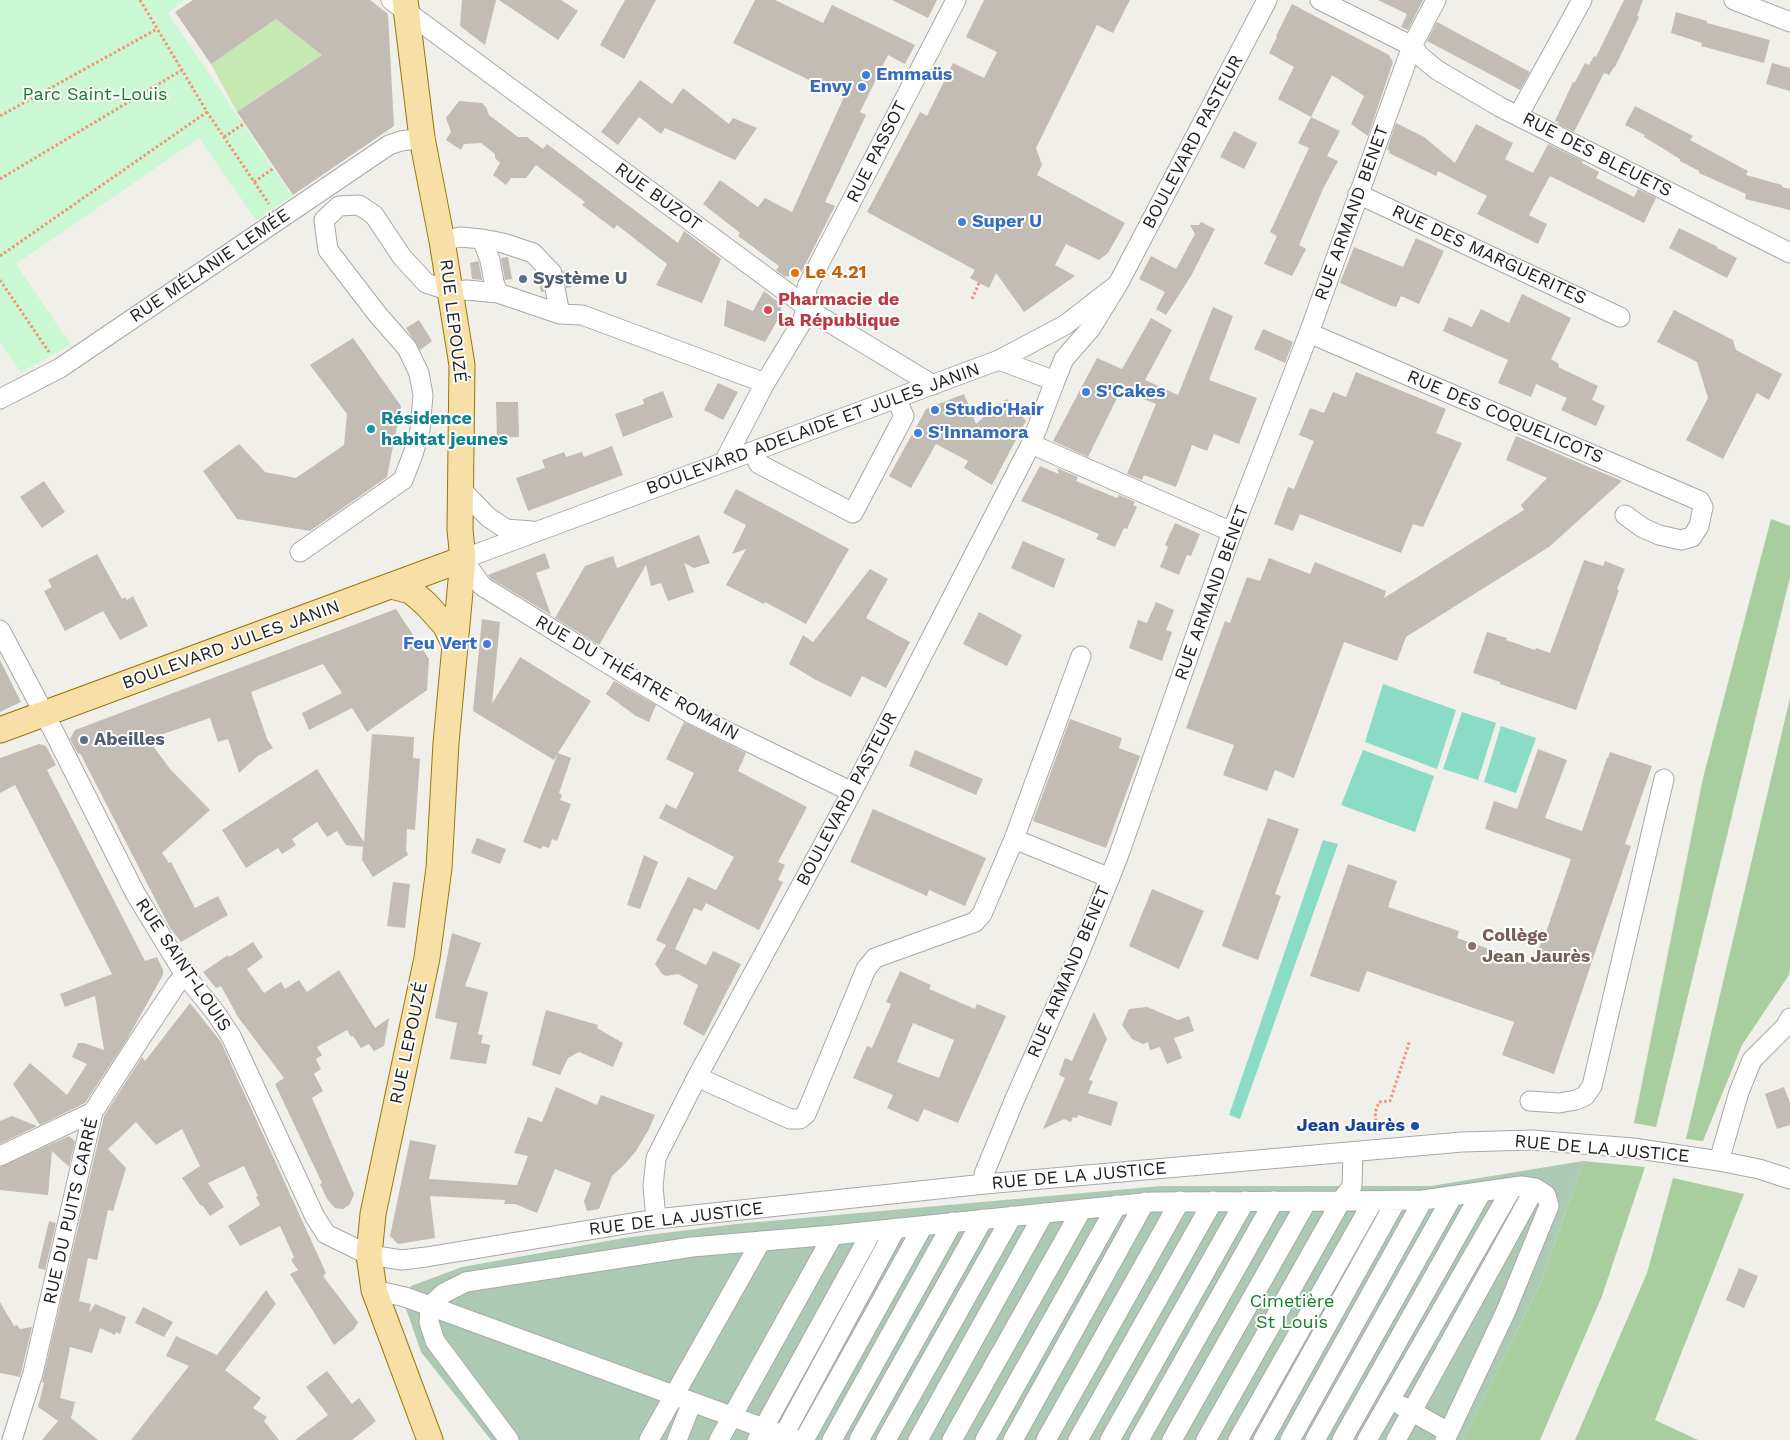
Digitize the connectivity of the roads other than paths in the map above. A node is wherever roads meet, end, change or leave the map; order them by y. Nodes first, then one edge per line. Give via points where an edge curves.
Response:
1 (956, 0) edge
2 (1267, 0) edge
3 (1320, 0) edge
4 (1436, 0) edge
5 (1582, 0) edge
6 (1734, 0) edge
7 (401, 4) edge
8 (1790, 22) edge
9 (1412, 46) junction
10 (1518, 116) junction
11 (422, 138) junction
12 (1358, 194) junction
13 (482, 239) junction
14 (442, 241) junction
15 (1790, 253) edge
16 (1118, 284) junction
17 (450, 292) junction
18 (498, 293) junction
19 (806, 307) junction
20 (560, 314) junction
21 (1620, 317) dead end
22 (1309, 333) junction
23 (999, 360) junction
24 (1055, 381) junction
25 (765, 383) junction
26 (933, 385) junction
27 (896, 398) junction
28 (0, 399) edge
29 (1031, 444) junction
30 (753, 452) junction
31 (724, 462) junction
32 (461, 489) junction
33 (1625, 515) dead end
34 (538, 531) junction
35 (1232, 532) junction
36 (300, 552) dead end
37 (463, 559) junction
38 (390, 586) junction
39 (0, 630) edge
40 (455, 645) junction
41 (1081, 656) dead end
42 (44, 714) junction
43 (0, 730) edge
44 (1664, 779) dead end
45 (852, 792) junction
46 (1014, 839) junction
47 (1110, 878) junction
48 (185, 975) junction
49 (1788, 1025) edge
50 (697, 1077) junction
51 (1530, 1101) dead end
52 (93, 1112) junction
53 (1353, 1152) junction
54 (0, 1156) edge
55 (1719, 1161) junction
56 (1790, 1179) edge
57 (985, 1184) junction
58 (1512, 1188) junction
59 (1535, 1188) junction
60 (1481, 1193) junction
61 (1452, 1198) junction
62 (1423, 1200) junction
63 (1307, 1201) junction
64 (1373, 1201) junction
65 (1396, 1201) junction
66 (1145, 1202) junction
67 (1180, 1202) junction
68 (1213, 1202) junction
69 (1245, 1202) junction
70 (1274, 1202) junction
71 (1341, 1202) junction
72 (1117, 1206) junction
73 (1082, 1209) junction
74 (1044, 1213) junction
75 (1012, 1216) junction
76 (656, 1219) junction
77 (984, 1219) junction
78 (953, 1222) junction
79 (923, 1226) junction
80 (896, 1228) junction
81 (872, 1231) junction
82 (833, 1235) junction
83 (761, 1241) junction
84 (369, 1255) junction
85 (374, 1290) junction
86 (430, 1306) junction
87 (1268, 1330) junction
88 (1292, 1344) junction
89 (1310, 1355) junction
90 (1331, 1366) junction
91 (1351, 1377) junction
92 (1371, 1388) junction
93 (674, 1395) junction
94 (1390, 1400) junction
95 (692, 1402) junction
96 (1412, 1412) junction
97 (732, 1417) junction
98 (760, 1434) edge
99 (1446, 1436) edge
100 (432, 1437) edge
101 (787, 1438) edge
102 (12, 1440) edge
103 (509, 1440) edge
104 (649, 1440) edge
105 (677, 1440) edge
106 (719, 1440) edge
107 (804, 1440) edge
108 (832, 1440) edge
109 (859, 1440) edge
110 (886, 1440) edge
111 (918, 1440) edge
112 (952, 1440) edge
113 (985, 1440) edge
114 (1013, 1440) edge
115 (1046, 1440) edge
116 (1078, 1440) edge
117 (1110, 1440) edge
118 (1139, 1440) edge
119 (1172, 1440) edge
120 (1206, 1440) edge
121 (1238, 1440) edge
122 (1263, 1440) edge
123 (1290, 1440) edge
124 (1315, 1440) edge
125 (1342, 1440) edge
126 (1367, 1440) edge
127 (1396, 1440) edge

1 - 19 street, RUE PASSOT via 807,287
2 - 16 street, BOULEVARD PASTEUR
3 - 9 street, RUE DES BLEUETS
4 - 9 street, RUE ARMAND BENET
5 - 10 street
6 - 8 street
7 - 11 main road, RUE LEPOUZÉ
7 - 19 street, RUE BUZOT
9 - 10 street, RUE DES BLEUETS via 1437,70
9 - 12 street, RUE ARMAND BENET
10 - 15 street, RUE DES BLEUETS
11 - 14 main road, RUE LEPOUZÉ
11 - 28 street, RUE MÉLANIE LEMÉE via 389,145 60,368
12 - 21 street, RUE DES MARGUERITES
12 - 22 street, RUE ARMAND BENET
13 - 14 street via 460,237
13 - 18 street
13 - 20 street via 503,242 533,253 552,273
14 - 17 main road, RUE LEPOUZÉ
16 - 23 street via 1065,325
16 - 24 street via 1092,328 1064,359
17 - 18 street
17 - 32 main road, RUE LEPOUZÉ via 462,365
17 - 36 street via 426,283 402,257 374,215 359,205 339,206 324,220 328,250 407,348 419,372 422,395 420,430 403,480
18 - 20 street
19 - 25 street, RUE PASSOT via 803,320
19 - 26 street, RUE BUZOT
20 - 25 street via 582,315
22 - 33 street, RUE DES COQUELICOTS via 1700,500 1703,507 1699,526 1692,537 1681,540 1642,528
22 - 35 street, RUE ARMAND BENET
23 - 24 street, BOULEVARD ADELAIDE ET JULES JANIN
23 - 26 street, BOULEVARD ADELAIDE ET JULES JANIN
24 - 29 street, BOULEVARD PASTEUR
25 - 31 street, RUE PASSOT
26 - 27 street, BOULEVARD ADELAIDE ET JULES JANIN
27 - 30 street, BOULEVARD ADELAIDE ET JULES JANIN
27 - 30 street via 904,416 853,513 759,464
29 - 35 street
29 - 45 street, BOULEVARD PASTEUR
30 - 31 street, BOULEVARD ADELAIDE ET JULES JANIN
31 - 34 street, BOULEVARD ADELAIDE ET JULES JANIN
32 - 34 street via 488,517 506,529
32 - 37 main road, RUE LEPOUZÉ
34 - 37 street, BOULEVARD ADELAIDE ET JULES JANIN
35 - 47 street, RUE ARMAND BENET
37 - 38 main road, BOULEVARD JULES JANIN
37 - 40 main road, RUE LEPOUZÉ
37 - 45 street, RUE DU THÉATRE ROMAIN via 482,586 632,678 714,725
38 - 40 main road via 411,591 426,604 444,624
38 - 42 main road, BOULEVARD JULES JANIN via 309,609
39 - 42 street, RUE SAINT-LOUIS
40 - 84 main road, RUE LEPOUZÉ via 439,868 427,958 373,1214
41 - 46 street
42 - 43 main road, BOULEVARD JULES JANIN
42 - 48 street, RUE SAINT-LOUIS via 135,893
44 - 51 street via 1592,1086 1586,1096 1576,1100 1560,1103
45 - 50 street, BOULEVARD PASTEUR
46 - 47 street
46 - 50 street via 982,914 975,922 875,958 866,969 806,1114 800,1119 790,1119
47 - 57 street, RUE ARMAND BENET via 984,1174
48 - 52 street, RUE DU PUITS CARRÉ
48 - 84 street, RUE SAINT-LOUIS via 231,1036 314,1216 326,1234
49 - 55 street via 1752,1060
50 - 76 street, BOULEVARD PASTEUR via 656,1158 652,1186
52 - 54 street
52 - 102 street, RUE DU PUITS CARRÉ via 33,1373
53 - 55 street, RUE DE LA JUSTICE via 1462,1142 1532,1140 1633,1148
53 - 57 street, RUE DE LA JUSTICE
53 - 71 street via 1352,1186
55 - 56 street, RUE DE LA JUSTICE
57 - 76 street, RUE DE LA JUSTICE
58 - 59 street
58 - 60 street
58 - 94 street
59 - 96 street
59 - 99 street via 1546,1195 1549,1206 1506,1311
60 - 61 street
60 - 92 street
61 - 62 street
61 - 91 street
62 - 65 street
62 - 90 street
63 - 70 street
63 - 71 street
63 - 119 street
64 - 65 street
64 - 71 street
64 - 88 street
65 - 89 street
66 - 67 street
66 - 72 street
66 - 114 street
67 - 68 street
67 - 115 street
68 - 69 street
68 - 116 street
69 - 70 street
69 - 117 street
70 - 118 street
71 - 87 street
72 - 73 street
72 - 113 street
73 - 74 street
73 - 112 street
74 - 75 street
74 - 111 street
75 - 77 street
75 - 110 street
76 - 84 street, RUE DE LA JUSTICE via 426,1257 402,1260
77 - 78 street
77 - 109 street
78 - 79 street
78 - 108 street
79 - 80 street
79 - 107 street
80 - 81 street
80 - 101 street
81 - 82 street
81 - 98 street
82 - 83 street
82 - 97 street
83 - 86 street via 692,1247 466,1282 444,1293
83 - 93 street
84 - 85 main road, RUE LEPOUZÉ
85 - 86 street
85 - 100 main road, RUE LEPOUZÉ
86 - 93 street
86 - 103 street via 429,1322 435,1341
87 - 88 street
87 - 120 street
88 - 89 street
88 - 121 street
89 - 90 street
89 - 122 street
90 - 91 street
90 - 123 street
91 - 92 street
91 - 124 street
92 - 94 street
92 - 125 street
93 - 95 street
93 - 104 street
94 - 96 street
94 - 126 street
95 - 97 street
95 - 105 street
96 - 99 street
96 - 127 street
97 - 98 street
97 - 106 street
98 - 101 street

